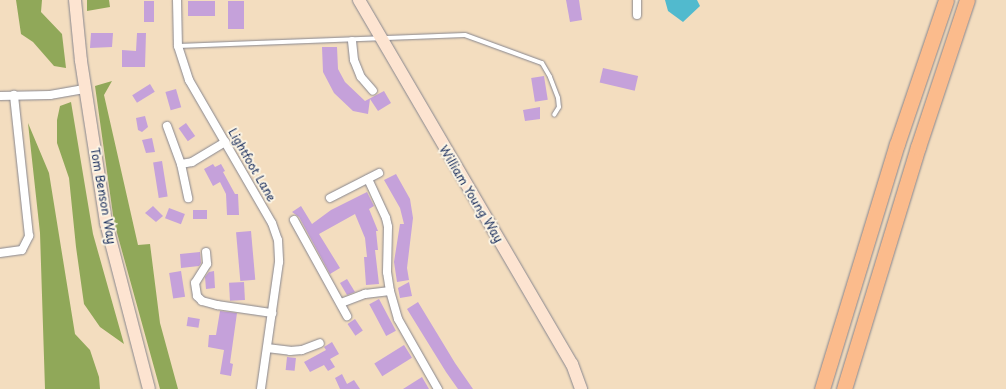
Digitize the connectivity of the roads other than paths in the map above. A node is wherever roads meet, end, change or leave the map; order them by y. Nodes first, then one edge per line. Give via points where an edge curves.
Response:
1 (75, 0) edge
2 (177, 0) edge
3 (359, 0) edge
4 (637, 0) edge
5 (946, 0) edge
6 (967, 0) edge
7 (637, 15) dead end
8 (381, 39) junction
9 (352, 41) junction
10 (178, 46) junction
11 (85, 89) junction
12 (374, 91) dead end
13 (0, 96) edge
14 (14, 96) junction
15 (554, 115) dead end
16 (167, 126) dead end
17 (225, 142) junction
18 (181, 164) junction
19 (379, 173) dead end
20 (368, 179) junction
21 (188, 198) dead end
22 (330, 198) dead end
23 (294, 220) dead end
24 (206, 252) dead end
25 (0, 253) edge
26 (390, 292) junction
27 (341, 303) junction
28 (272, 313) junction
29 (347, 316) dead end
30 (320, 343) dead end
31 (267, 348) junction
32 (149, 389) edge
33 (261, 389) edge
34 (438, 389) edge
35 (581, 389) edge
36 (822, 389) edge
37 (844, 389) edge

1 - 11 main road, Tom Benson Way
2 - 10 street, Lightfoot Lane
3 - 8 main road, William Young Way
4 - 7 street
5 - 36 highway via 895,152
6 - 37 highway via 915,154
8 - 9 lane
8 - 15 lane via 465,35 542,62 558,98 559,108
8 - 35 main road, William Young Way via 572,364
9 - 10 lane
9 - 12 street via 354,60 361,77
10 - 17 street, Lightfoot Lane via 189,80
11 - 14 street via 50,95
11 - 32 main road, Tom Benson Way via 106,223
13 - 14 street
14 - 25 street via 29,236 22,250
16 - 18 street
17 - 18 street via 192,162
17 - 28 street, Lightfoot Lane via 275,230 279,262
18 - 21 street
19 - 20 street
20 - 22 street
20 - 26 street via 388,227 386,261
23 - 27 street
24 - 28 street via 208,264 195,283 197,296 202,301
26 - 27 street via 365,294
26 - 34 street via 398,318
27 - 29 street
28 - 31 street, Lightfoot Lane
30 - 31 street via 302,350
31 - 33 street, Lightfoot Lane

